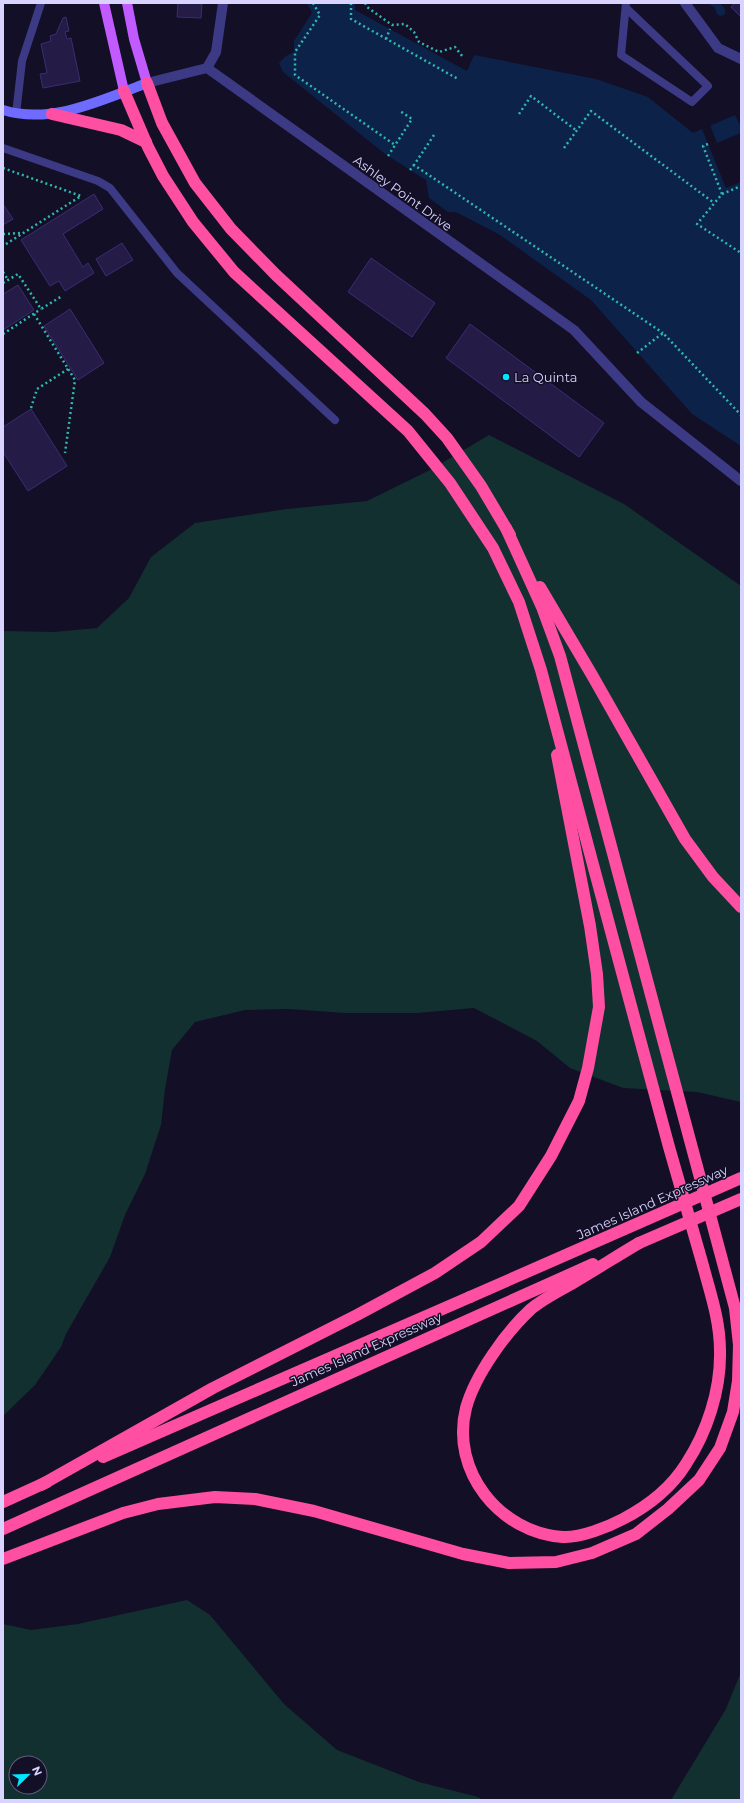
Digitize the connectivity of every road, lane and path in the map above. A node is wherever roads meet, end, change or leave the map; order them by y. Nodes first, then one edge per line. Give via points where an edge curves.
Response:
1 (41, 3) edge
2 (104, 3) edge
3 (127, 3) edge
4 (223, 3) edge
5 (313, 3) edge
6 (351, 3) edge
7 (365, 3) edge
8 (685, 3) edge
9 (626, 6) edge
10 (390, 29) dead end
11 (386, 38) junction
12 (463, 57) dead end
13 (741, 59) edge
14 (207, 68) junction
15 (458, 79) dead end
16 (147, 83) junction
17 (124, 91) junction
18 (3, 110) edge
19 (400, 111) dead end
20 (16, 114) junction
21 (52, 114) junction
22 (519, 114) dead end
23 (577, 131) junction
24 (434, 135) dead end
25 (146, 142) junction
26 (395, 144) junction
27 (708, 144) dead end
28 (3, 148) edge
29 (564, 148) dead end
30 (388, 156) dead end
31 (414, 165) junction
32 (3, 168) edge
33 (410, 170) dead end
34 (741, 186) edge
35 (722, 194) junction
36 (714, 203) junction
37 (24, 233) junction
38 (3, 234) edge
39 (3, 246) edge
40 (741, 253) edge
41 (3, 272) edge
42 (8, 280) junction
43 (3, 283) edge
44 (62, 296) dead end
45 (42, 309) junction
46 (34, 314) junction
47 (663, 333) junction
48 (3, 334) edge
49 (637, 353) dead end
50 (68, 369) junction
51 (31, 408) dead end
52 (741, 415) edge
53 (335, 420) dead end
54 (65, 452) dead end
55 (741, 481) edge
56 (506, 528) junction
57 (541, 670) junction
58 (741, 907) edge
59 (741, 1178) edge
60 (741, 1198) edge
61 (639, 1243) junction
62 (41, 1485) junction
63 (3, 1502) edge
64 (3, 1529) edge
65 (3, 1559) edge

1 - 20 lane via 22,61
2 - 17 main road
3 - 16 main road
4 - 14 street via 216,52
5 - 26 path via 320,15 294,52 295,75
6 - 11 path via 351,19
7 - 12 path via 392,25 405,24 414,32 419,42 439,52 455,47
8 - 13 street via 718,48
9 - 9 lane via 708,86 692,102 621,55
10 - 11 path
11 - 15 path
14 - 16 street
14 - 55 street, Ashley Point Drive via 574,330 641,402
16 - 17 street
16 - 56 highway via 162,123 195,183 230,228 276,275 426,414 447,438 481,486
17 - 21 street via 73,110
17 - 25 highway
18 - 20 street
19 - 26 path via 412,119
20 - 21 street
21 - 25 highway via 121,130
22 - 23 path via 531,96
23 - 29 path
23 - 36 path via 591,111
24 - 31 path
25 - 57 highway via 163,176 192,222 234,272 408,431 427,452 493,548 519,602
26 - 30 path
27 - 35 path via 703,146
28 - 53 lane via 98,181 110,188 177,273
31 - 33 path
31 - 47 path
32 - 37 path via 81,196
34 - 35 path
35 - 36 path
36 - 40 path via 697,224
37 - 38 path
37 - 39 path
41 - 42 path
42 - 43 path
42 - 45 path via 18,274
44 - 45 path
45 - 46 path
46 - 48 path
46 - 50 path
47 - 49 path
47 - 52 path
50 - 51 path via 37,389
50 - 54 path via 75,380
56 - 58 highway via 685,839 713,877
56 - 65 highway, bridge via 542,606 560,656 735,1308 739,1345 738,1381 733,1412 720,1448 699,1480 636,1534 592,1553 556,1562 509,1563 464,1554 314,1511 255,1499 215,1497 158,1504 123,1513
57 - 61 highway, bridge via 719,1323 721,1354 718,1386 707,1421 696,1449 676,1480 640,1510 606,1528 566,1538 532,1530 511,1519 490,1502 470,1472 463,1430 466,1408 492,1354 507,1334 535,1306
57 - 62 highway via 590,926 597,974 598,1007 588,1068 579,1101 551,1156 519,1206 481,1242 435,1273 214,1388
59 - 62 highway, James Island Expressway, bridge
60 - 61 highway, James Island Expressway, bridge
61 - 64 highway, James Island Expressway
62 - 63 highway, James Island Expressway

